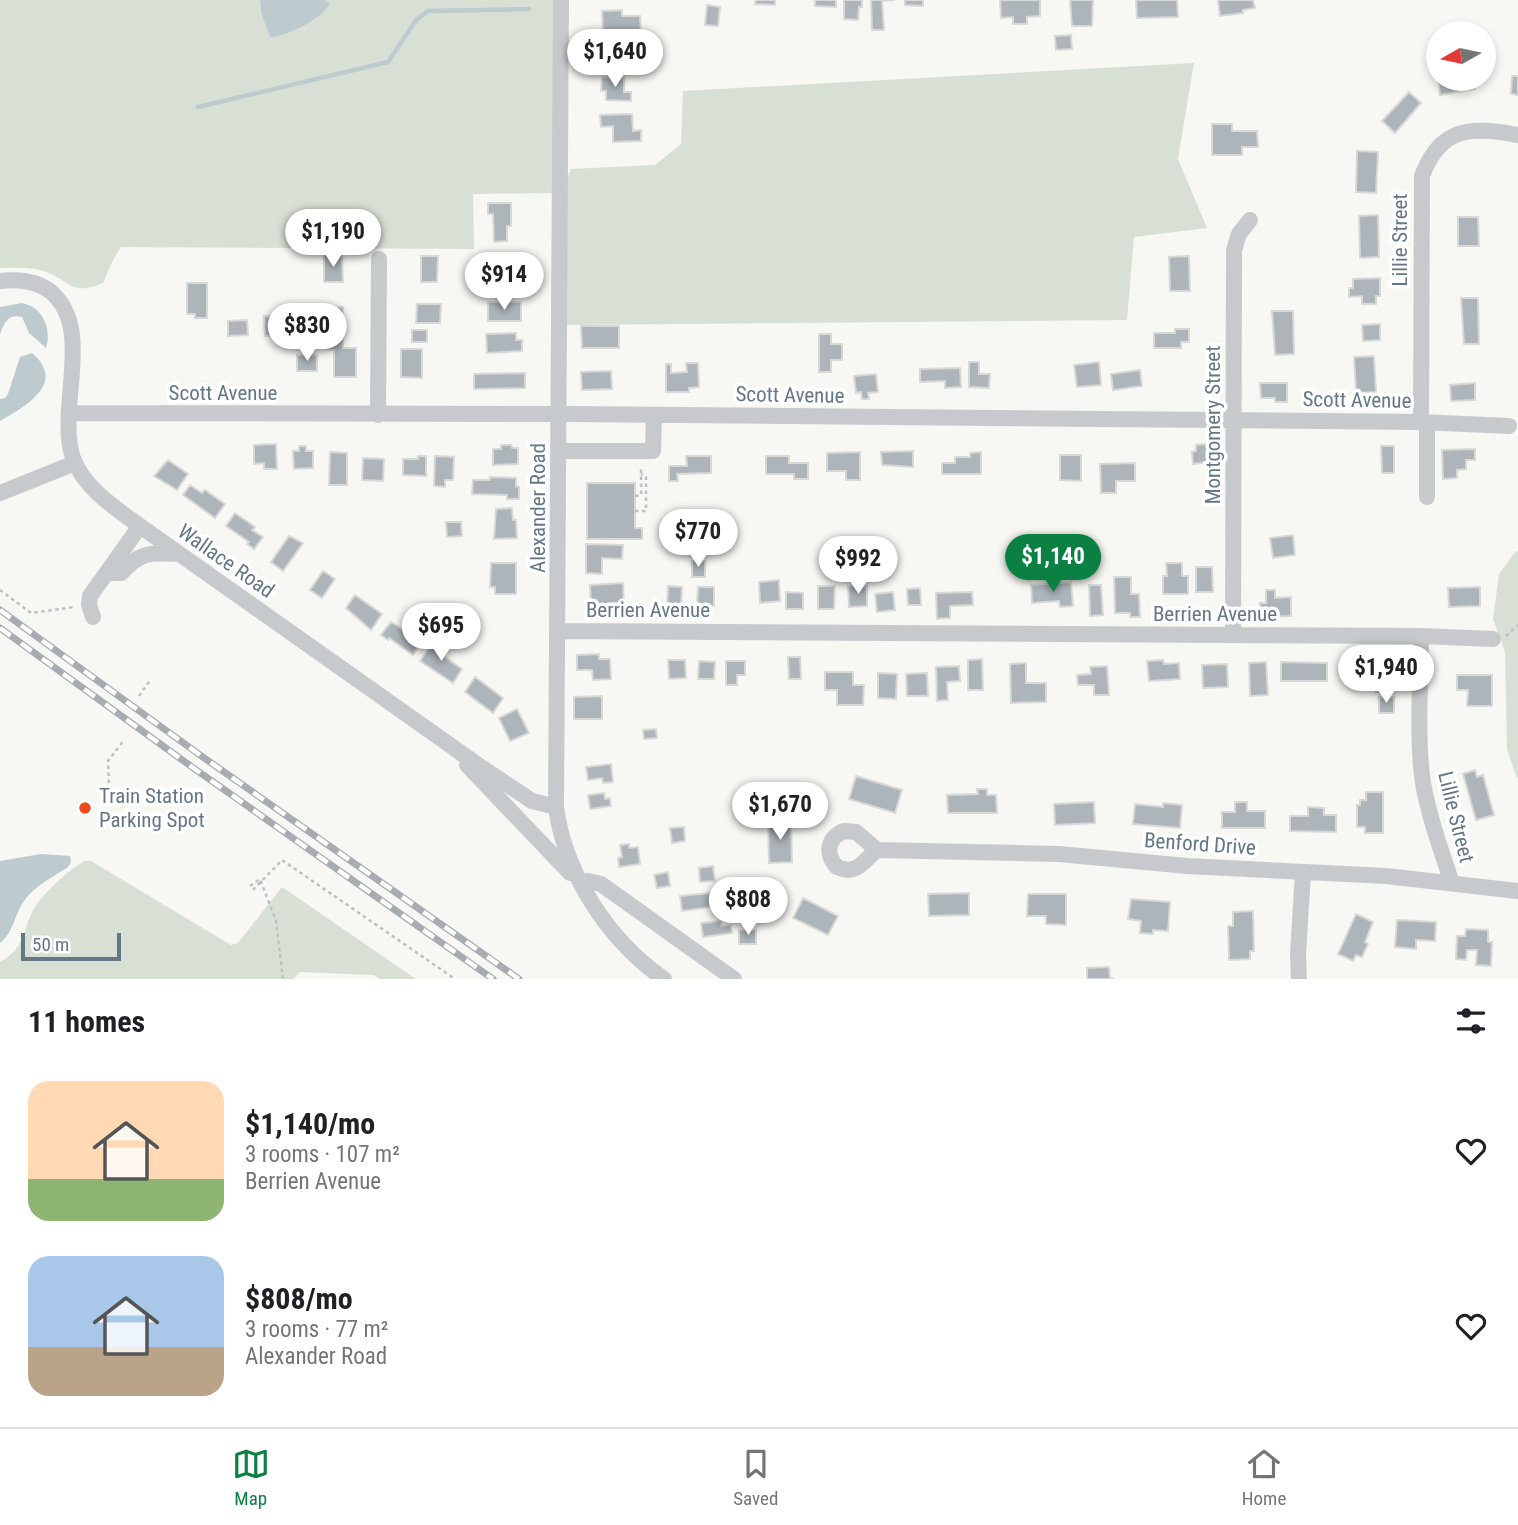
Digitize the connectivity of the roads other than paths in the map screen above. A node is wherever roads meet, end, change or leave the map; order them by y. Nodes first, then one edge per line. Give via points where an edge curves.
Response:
1 (561, 0) edge
2 (1518, 135) edge
3 (1250, 220) dead end
4 (379, 259) dead end
5 (0, 281) edge
6 (70, 413) junction
7 (559, 414) junction
8 (378, 415) junction
9 (654, 415) junction
10 (1234, 420) junction
11 (1424, 422) junction
12 (1508, 426) dead end
13 (559, 451) junction
14 (75, 463) junction
15 (0, 493) edge
16 (1427, 497) dead end
17 (140, 526) junction
18 (179, 554) junction
19 (106, 576) junction
20 (91, 611) road end
21 (558, 631) junction
22 (1233, 635) junction
23 (1422, 636) junction
24 (1493, 639) dead end
25 (429, 730) junction
26 (556, 807) junction
27 (877, 850) dead end
28 (1303, 872) junction
29 (1452, 883) junction
30 (582, 885) junction
31 (1518, 891) edge
32 (664, 979) edge
33 (734, 979) edge
34 (1299, 979) edge

1 - 7 street, Alexander Road
2 - 11 street, Lillie Street via 1484,129 1456,135 1434,153 1422,176
3 - 10 street, Montgomery Street via 1234,250
4 - 8 street
5 - 6 street via 38,284 52,293 67,313 72,340
6 - 8 street, Scott Avenue
6 - 14 street
7 - 8 street, Scott Avenue
7 - 9 street, Scott Avenue
7 - 13 street, Alexander Road
9 - 10 street, Scott Avenue
9 - 13 street via 653,451
10 - 11 street, Scott Avenue
10 - 22 street, Montgomery Street
11 - 12 street, Scott Avenue
11 - 16 street, Lillie Street
13 - 21 street, Alexander Road
14 - 15 street
14 - 17 street, Wallace Road via 101,495
17 - 18 street, Wallace Road
17 - 19 street
18 - 19 street via 148,553 134,559 121,573
18 - 25 street, Wallace Road
19 - 20 street via 90,596
21 - 22 street, Berrien Avenue
21 - 26 street, Alexander Road
22 - 23 street, Berrien Avenue
23 - 24 street, Berrien Avenue
23 - 29 street, Lillie Street via 1423,783
25 - 26 street, Wallace Road via 532,801
25 - 30 street
26 - 30 street, Alexander Road via 564,844
27 - 28 street, Benford Drive via 1059,853
28 - 29 street, Benford Drive
28 - 34 street
29 - 31 street, Benford Drive
30 - 32 street, Alexander Road via 624,943
30 - 33 street via 588,881 601,884

